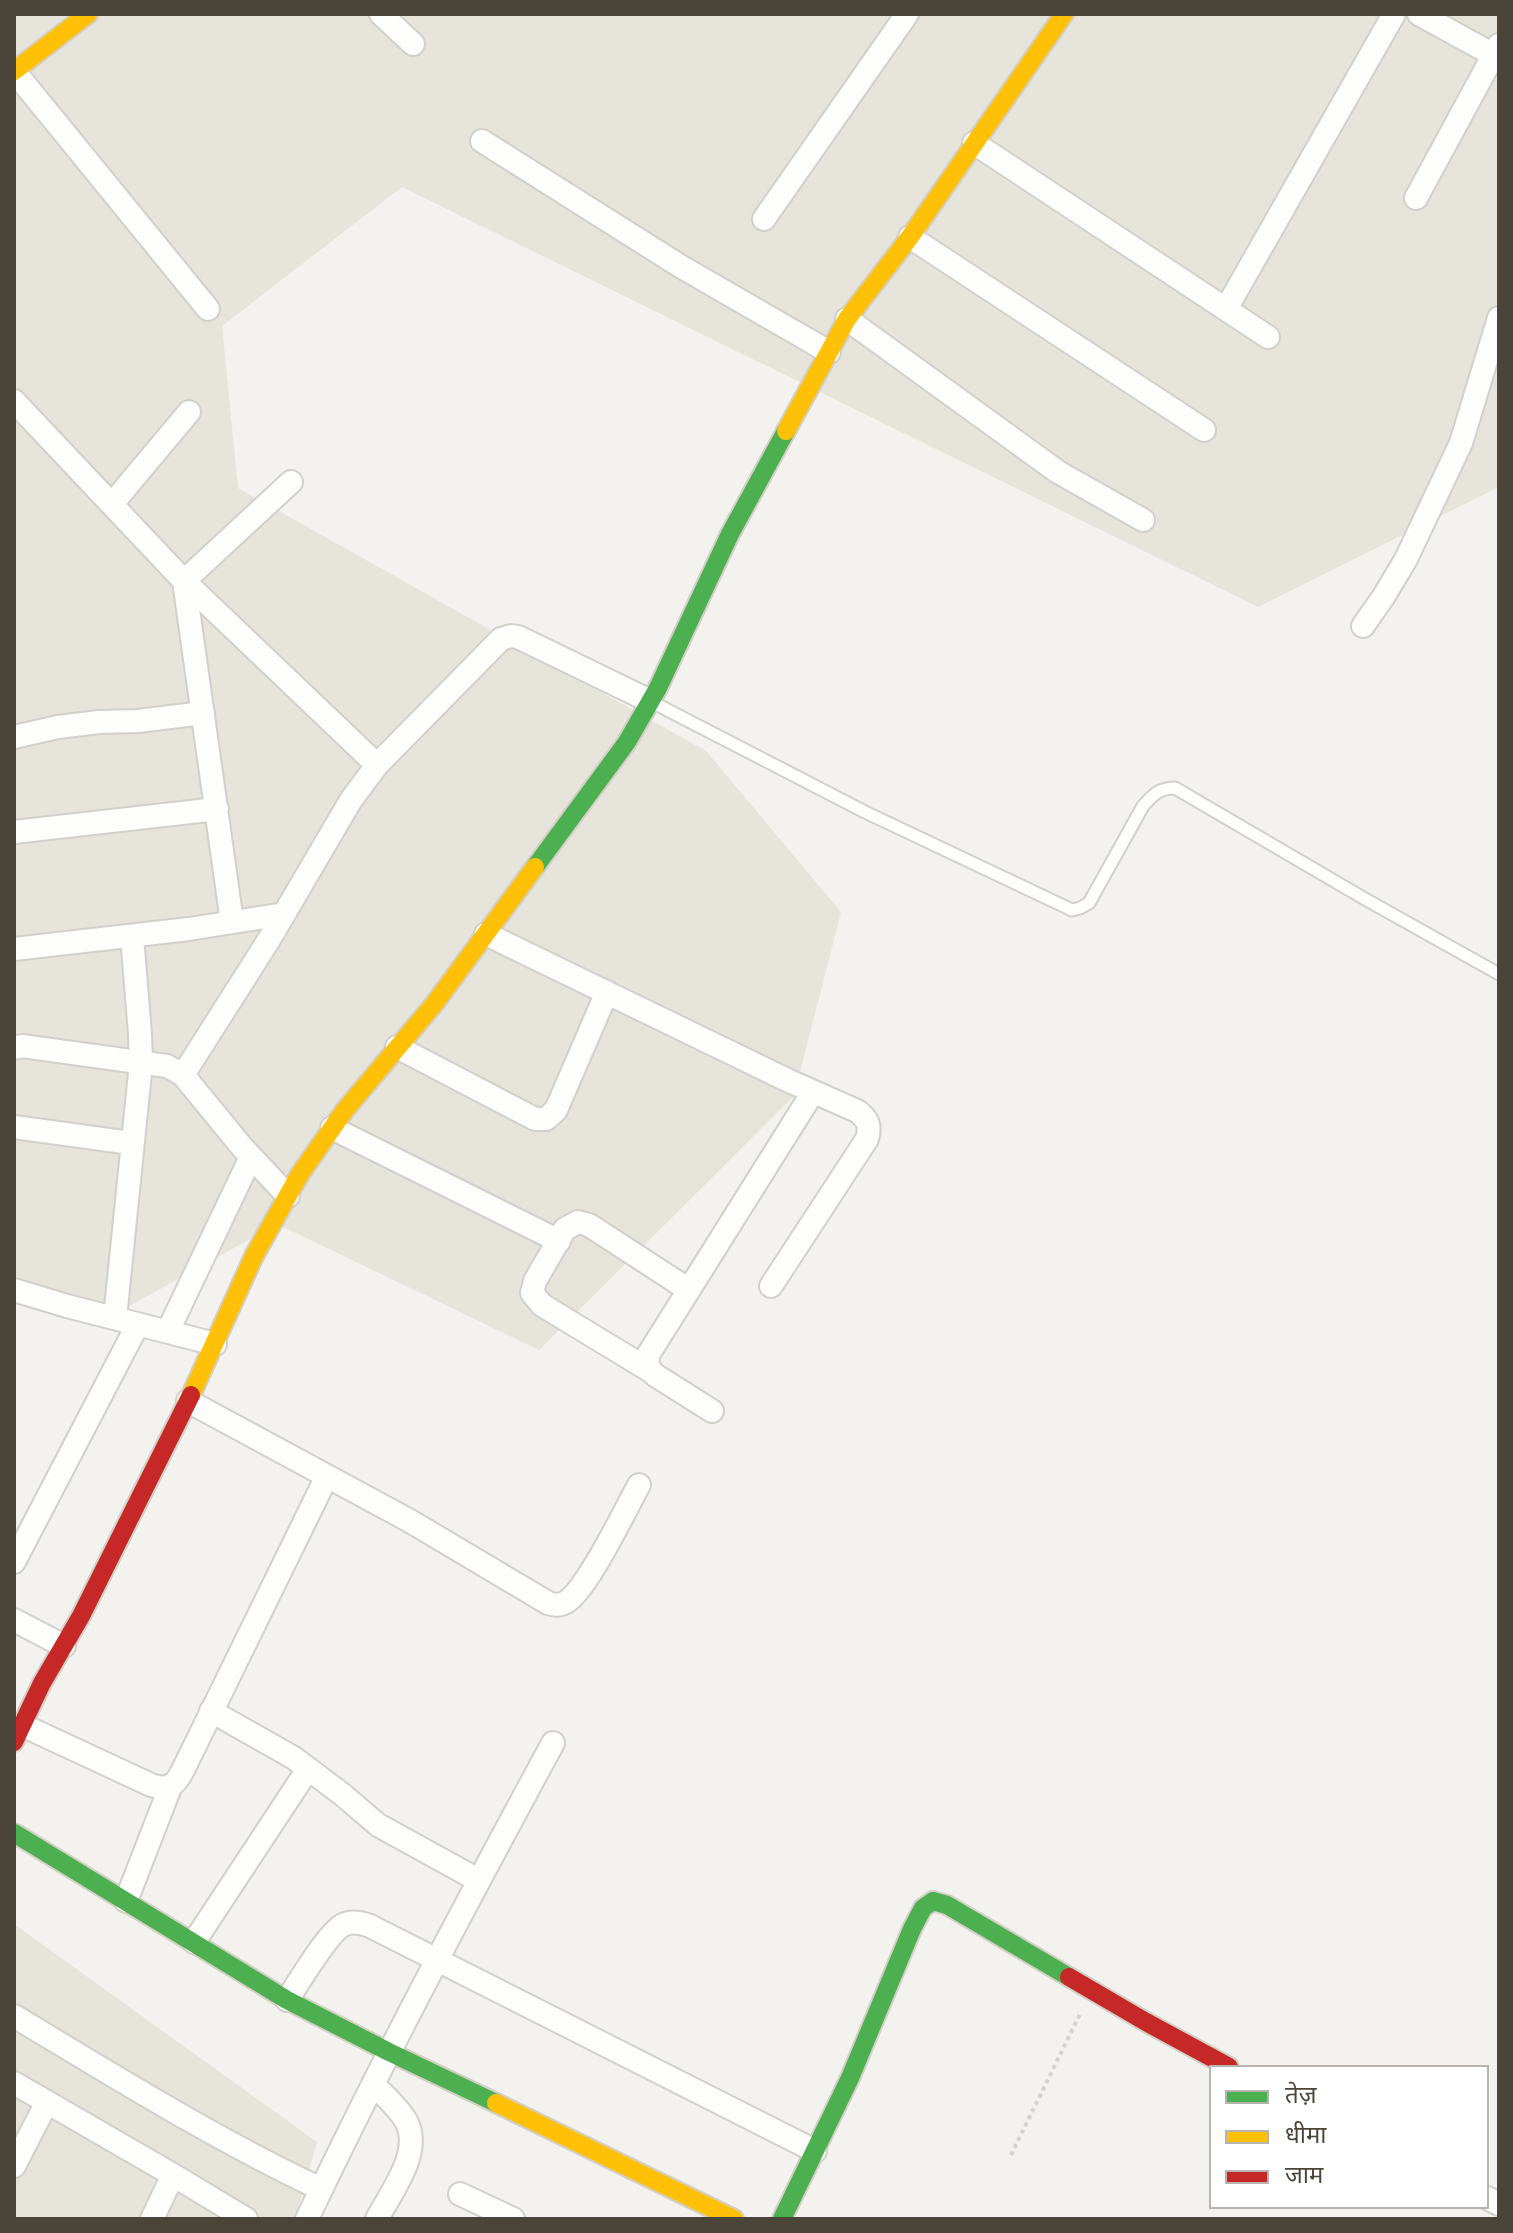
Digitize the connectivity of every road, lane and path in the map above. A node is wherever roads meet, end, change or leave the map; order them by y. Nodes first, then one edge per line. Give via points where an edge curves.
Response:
1 (88, 14) edge
2 (381, 14) edge
3 (907, 14) edge
4 (1064, 14) edge
5 (1394, 14) edge
6 (1419, 14) edge
7 (413, 44) dead end
8 (1497, 53) edge
9 (14, 71) edge
10 (482, 141) dead end
11 (974, 143) junction
12 (1416, 198) dead end
13 (764, 219) dead end
14 (910, 237) junction
15 (208, 309) dead end
16 (1226, 309) junction
17 (1499, 318) edge
18 (847, 319) junction
19 (1268, 337) dead end
20 (829, 352) junction
21 (14, 401) edge
22 (189, 412) dead end
23 (1204, 430) dead end
24 (291, 482) dead end
25 (112, 504) junction
26 (1143, 520) dead end
27 (184, 581) junction
28 (1363, 626) dead end
29 (650, 701) junction
30 (203, 713) junction
31 (14, 737) edge
32 (377, 765) junction
33 (217, 809) junction
34 (14, 832) edge
35 (284, 914) junction
36 (232, 922) junction
37 (486, 934) junction
38 (132, 936) junction
39 (14, 949) edge
40 (1499, 974) edge
41 (607, 992) junction
42 (397, 1047) junction
43 (14, 1048) edge
44 (141, 1063) junction
45 (183, 1075) junction
46 (813, 1092) junction
47 (14, 1127) edge
48 (332, 1128) junction
49 (131, 1143) junction
50 (251, 1157) junction
51 (288, 1196) junction
52 (559, 1241) junction
53 (771, 1286) dead end
54 (14, 1290) edge
55 (689, 1290) junction
56 (115, 1318) junction
57 (138, 1324) junction
58 (168, 1331) junction
59 (215, 1344) junction
60 (649, 1370) junction
61 (188, 1401) junction
62 (712, 1411) dead end
63 (327, 1476) junction
64 (639, 1485) dead end
65 (14, 1562) edge
66 (14, 1620) edge
67 (64, 1646) junction
68 (211, 1711) junction
69 (18, 1734) edge
70 (553, 1743) dead end
71 (308, 1769) junction
72 (171, 1785) junction
73 (14, 1833) edge
74 (478, 1880) junction
75 (126, 1901) junction
76 (194, 1942) junction
77 (437, 1959) junction
78 (1092, 1990) junction
79 (287, 2000) junction
80 (14, 2016) edge
81 (389, 2052) junction
82 (1225, 2065) edge
83 (14, 2083) edge
84 (373, 2084) junction
85 (47, 2102) junction
86 (815, 2151) junction
87 (1011, 2155) dead end
88 (14, 2166) edge
89 (173, 2175) junction
90 (321, 2189) junction
91 (460, 2194) dead end
92 (152, 2219) edge
93 (246, 2219) edge
94 (307, 2219) edge
95 (377, 2219) edge
96 (513, 2219) edge
97 (734, 2219) edge
98 (782, 2219) edge

1 - 9 street
2 - 7 street
3 - 13 street
4 - 11 street
5 - 16 street
6 - 8 street
8 - 12 street
9 - 15 street
10 - 20 street
11 - 14 street
11 - 16 street
14 - 18 street
14 - 23 street
16 - 19 street
17 - 28 street via 1461,443 1400,569
18 - 20 street
18 - 26 street via 1058,472
20 - 29 street via 730,534
21 - 25 street
22 - 25 street
24 - 27 street
25 - 27 street
27 - 30 street
27 - 32 street
29 - 32 street via 518,637 506,636
29 - 37 street via 627,742
29 - 40 lane via 865,812 1072,910 1089,903 1153,794 1175,788
30 - 31 street via 58,727
30 - 33 street
32 - 35 street
33 - 34 street
33 - 36 street
35 - 36 street
35 - 45 street
36 - 38 street
37 - 41 street
37 - 42 street
38 - 39 street
38 - 44 street
41 - 42 street via 556,1110 546,1119 535,1119
41 - 46 street
42 - 48 street
43 - 44 street
44 - 45 street via 167,1066
44 - 49 street
45 - 50 street
46 - 53 street via 857,1111 866,1118 869,1132
46 - 55 street
47 - 49 street
48 - 51 street
48 - 52 street
49 - 56 street
50 - 51 street
50 - 58 street
51 - 59 street
52 - 55 street via 571,1224 585,1222
52 - 60 street via 533,1286 536,1299
54 - 56 street
55 - 60 street via 648,1355
56 - 57 street
57 - 58 street
57 - 65 street
58 - 59 street
59 - 61 street
60 - 62 street
61 - 63 street
61 - 67 street
63 - 64 street via 557,1605 582,1587
63 - 68 street
66 - 67 street
67 - 69 street
68 - 71 street
68 - 72 street
69 - 72 street via 151,1785
70 - 74 street
71 - 74 street via 378,1825
71 - 76 street
72 - 75 street
73 - 75 street
74 - 77 street
75 - 76 street
76 - 79 street
77 - 79 street via 370,1926 347,1923 329,1938
77 - 81 street
77 - 86 street
78 - 82 street
78 - 86 street via 947,1905 927,1904
78 - 87 path
79 - 81 street
80 - 90 street
81 - 84 street
81 - 97 street
83 - 85 street
84 - 90 street
84 - 95 street via 402,2115 412,2136 407,2164
85 - 88 street
85 - 89 street
86 - 98 street
89 - 92 street
89 - 93 street
90 - 94 street
91 - 96 street

